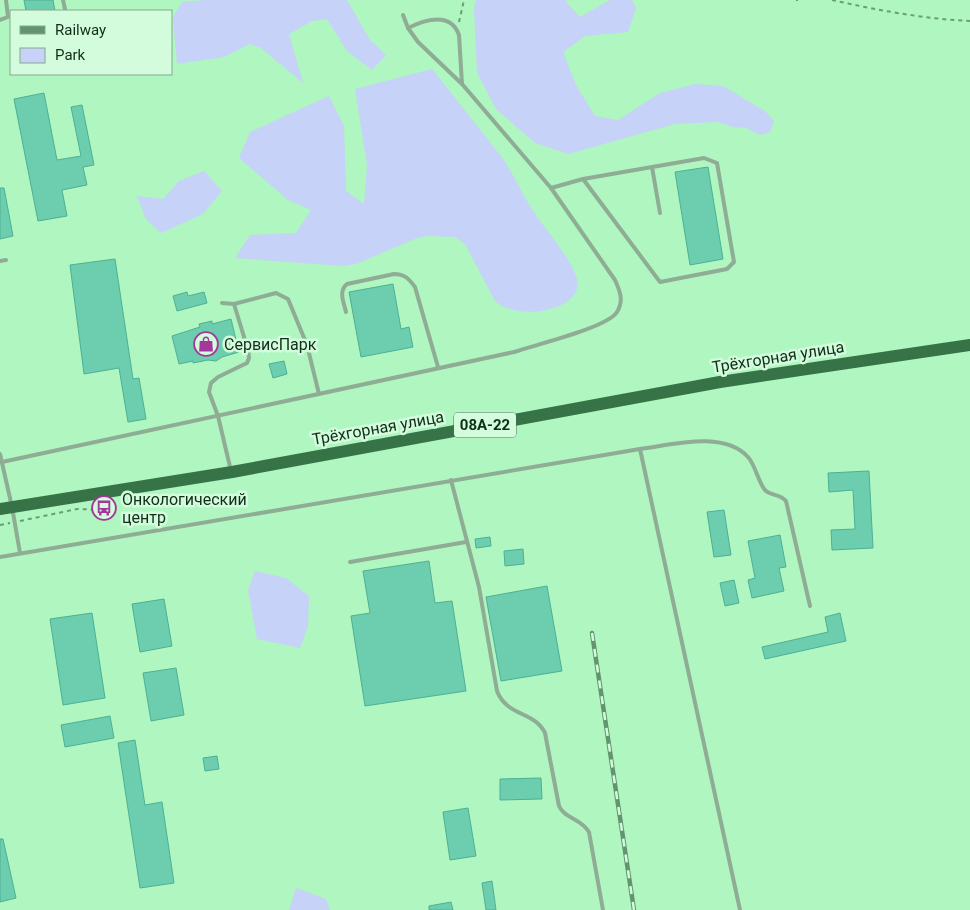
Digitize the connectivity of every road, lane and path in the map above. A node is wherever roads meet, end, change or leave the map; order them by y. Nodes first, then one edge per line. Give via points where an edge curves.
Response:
1 (6, 0) edge
2 (63, 0) edge
3 (464, 0) edge
4 (832, 0) edge
5 (64, 9) dead end
6 (403, 15) dead end
7 (0, 20) edge
8 (970, 21) edge
9 (408, 28) junction
10 (457, 29) junction
11 (462, 84) junction
12 (652, 167) junction
13 (583, 179) junction
14 (551, 188) junction
15 (660, 214) dead end
16 (6, 260) dead end
17 (0, 262) edge
18 (222, 303) dead end
19 (234, 304) junction
20 (346, 312) dead end
21 (970, 345) edge
22 (438, 367) junction
23 (319, 394) junction
24 (218, 416) junction
25 (640, 449) junction
26 (0, 454) edge
27 (2, 462) junction
28 (232, 472) junction
29 (451, 480) junction
30 (6, 508) edge
31 (106, 510) dead end
32 (15, 522) junction
33 (0, 525) edge
34 (466, 542) junction
35 (20, 553) junction
36 (0, 557) edge
37 (350, 562) dead end
38 (810, 606) dead end
39 (603, 910) edge
40 (740, 910) edge

1 - 7 lane via 8,17
2 - 5 lane
3 - 10 path
4 - 8 path via 878,10
6 - 9 lane
9 - 10 lane via 442,19
9 - 11 lane via 418,42
10 - 11 lane
11 - 14 lane
12 - 13 lane
12 - 13 lane via 704,158 717,163 734,262 727,269 660,282
12 - 15 lane
13 - 14 lane
14 - 22 lane via 615,280 621,292 617,314 594,327 514,352
16 - 17 lane
18 - 19 lane
19 - 23 lane via 276,293 288,299 307,345
19 - 24 lane via 248,358 247,363 211,383 209,392
20 - 22 lane via 342,288 346,284 402,274 416,287
21 - 28 highway, Трёхгорная улица / 08А-22 via 710,384
22 - 23 lane
23 - 24 lane
24 - 27 lane
24 - 28 lane
25 - 29 lane
25 - 38 lane via 717,441 731,444 747,456 766,491 786,501
25 - 40 lane
26 - 27 lane
27 - 30 lane
28 - 30 highway, Трёхгорная улица / 08А-22
29 - 34 lane
29 - 35 lane
30 - 32 lane
31 - 32 path via 77,509
32 - 33 path
32 - 35 lane
34 - 37 lane
34 - 39 lane via 479,587 500,699 536,722 545,733 559,806 562,812 585,825 589,832
35 - 36 lane

